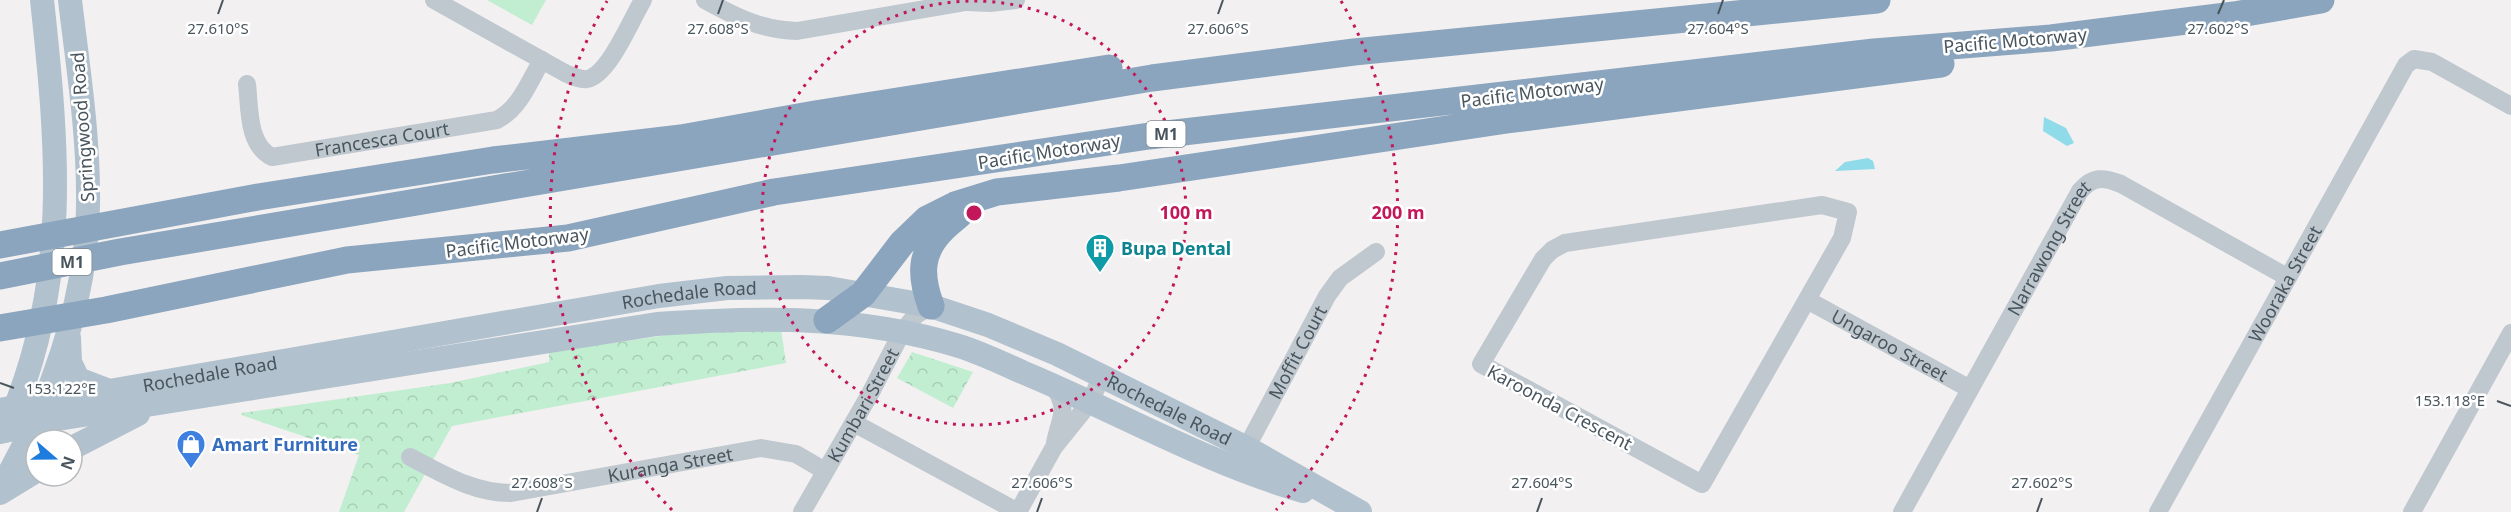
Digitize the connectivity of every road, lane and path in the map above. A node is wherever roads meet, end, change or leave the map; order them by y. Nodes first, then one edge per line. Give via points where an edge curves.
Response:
1 (42, 0) edge
2 (70, 0) edge
3 (434, 0) edge
4 (643, 0) edge
5 (705, 0) edge
6 (1016, 0) edge
7 (1877, 0) edge
8 (2321, 0) edge
9 (969, 1) edge
10 (900, 7) edge
11 (2234, 15) junction
12 (1555, 30) junction
13 (542, 60) junction
14 (247, 84) dead end
15 (2511, 106) edge
16 (974, 198) junction
17 (0, 245) edge
18 (1376, 252) dead end
19 (13, 274) edge
20 (2287, 276) junction
21 (863, 294) junction
22 (1809, 301) junction
23 (931, 306) junction
24 (74, 309) junction
25 (827, 320) junction
26 (8, 326) edge
27 (902, 332) junction
28 (2511, 333) edge
29 (1101, 377) junction
30 (1053, 385) junction
31 (1970, 389) junction
32 (110, 392) junction
33 (1091, 401) junction
34 (43, 402) junction
35 (159, 404) junction
36 (854, 423) junction
37 (4, 424) edge
38 (35, 424) junction
39 (84, 442) edge
40 (1054, 447) junction
41 (410, 457) dead end
42 (1242, 458) junction
43 (825, 471) junction
44 (24, 478) edge
45 (0, 491) edge
46 (1351, 507) edge
47 (802, 512) edge
48 (1018, 512) edge
49 (1902, 512) edge
50 (2158, 512) edge
51 (2412, 512) edge

1 - 37 main road, Springwood Road via 55,133 56,219 44,305
2 - 24 main road, Springwood Road via 88,189 85,246
3 - 13 street
4 - 13 street via 609,60 590,79 573,76
5 - 10 street via 747,23 797,31
6 - 9 street
7 - 12 highway, M1
8 - 11 highway, Pacific Motorway / M1
9 - 10 street
11 - 16 highway via 2152,41 1662,99
11 - 26 highway, Pacific Motorway / M1 via 2051,38 1874,52 1149,136 774,192 568,238 347,261
12 - 17 highway via 1406,33 1068,73 681,138 482,162 258,197
12 - 19 highway, M1 via 1152,78 120,252
13 - 14 street, Francesca Court via 517,105 497,120 272,157 262,152 255,141
15 - 20 street, Wooraka Street via 2432,62 2414,59 2398,75
16 - 21 highway via 915,228
16 - 23 highway via 927,250 921,268
18 - 42 street, Moffit Court via 1340,278 1327,296
20 - 31 street, Narrawong Street via 2121,184 2096,178 2080,191
20 - 50 street, Wooraka Street
21 - 23 main road, Rochedale Road
21 - 25 highway
21 - 32 main road, Rochedale Road via 785,287 727,288 671,295
22 - 22 street, Karoonda Crescent via 1842,238 1848,212 1822,205 1565,243 1543,259 1481,364 1702,484
22 - 31 street, Ungaroo Street
23 - 27 street, Kumbari Street via 916,315
23 - 29 main road, Rochedale Road via 988,325
24 - 32 main road via 69,343 72,370 84,382
24 - 34 main road, Springwood Road
25 - 27 main road, Rochedale Road
25 - 35 main road, Rochedale Road via 749,318 657,324
27 - 30 main road, Rochedale Road via 961,346
27 - 36 street, Kumbari Street
28 - 51 street
29 - 33 street
29 - 42 main road, Rochedale Road
30 - 33 main road, Rochedale Road
30 - 40 street via 1065,409
31 - 49 street, Narrawong Street
32 - 34 main road, Rochedale Road
33 - 40 street
33 - 42 main road, Rochedale Road
34 - 37 main road, Rochedale Road
34 - 38 main road, Springwood Road
35 - 38 main road, Rochedale Road
35 - 39 main road
36 - 43 street, Kumbari Street
36 - 48 street
37 - 38 main road, Rochedale Road
38 - 45 main road, Springwood Road
40 - 48 street
41 - 43 street, Kuranga Street via 467,486 494,493 761,448 796,454
42 - 46 main road, Rochedale Road
43 - 47 street, Kumbari Street
44 - 45 main road

